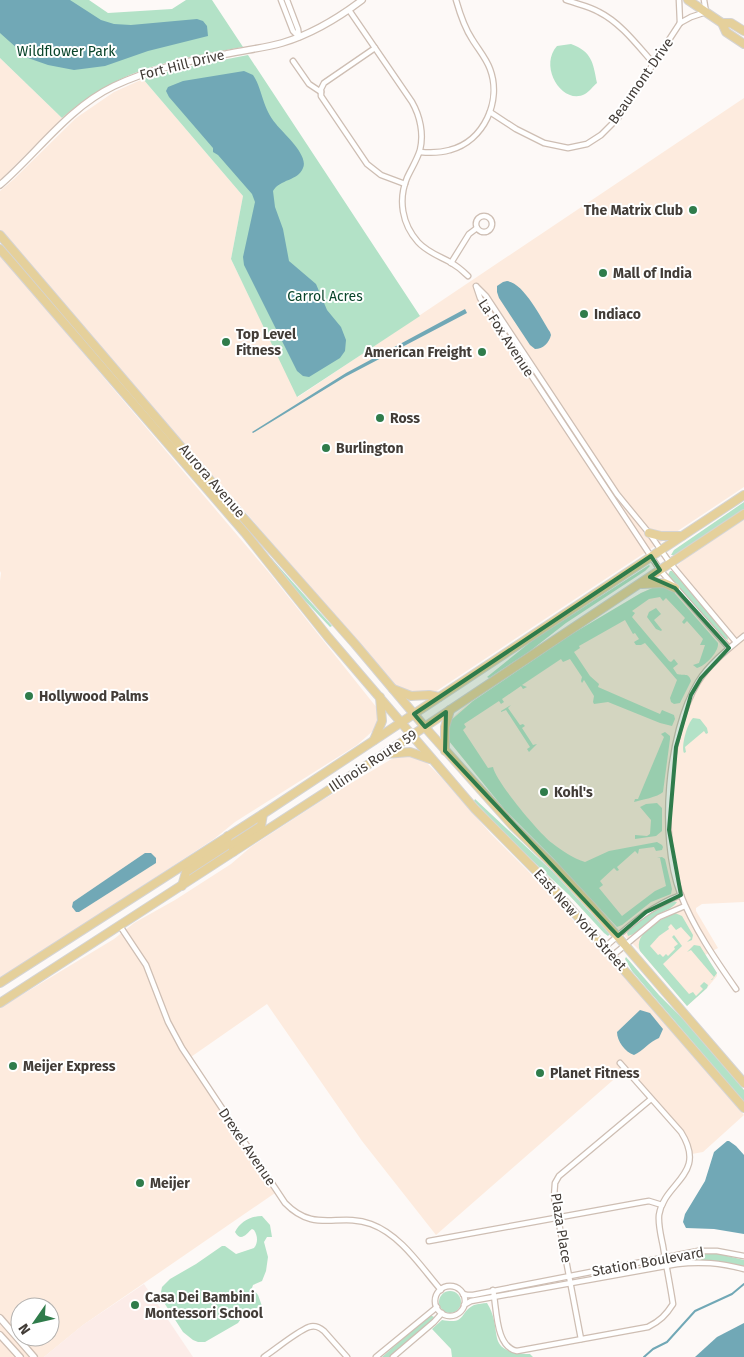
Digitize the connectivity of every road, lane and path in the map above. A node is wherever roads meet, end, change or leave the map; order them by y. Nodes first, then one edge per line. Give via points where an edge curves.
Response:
1 (281, 0) edge
2 (287, 0) edge
3 (362, 0) edge
4 (456, 0) edge
5 (566, 0) edge
6 (679, 0) edge
7 (688, 0) edge
8 (704, 0) edge
9 (349, 10) junction
10 (706, 12) junction
11 (680, 23) junction
12 (722, 23) junction
13 (744, 31) edge
14 (298, 37) junction
15 (744, 44) edge
16 (375, 48) junction
17 (293, 61) dead end
18 (654, 64) junction
19 (321, 92) junction
20 (490, 112) junction
21 (420, 152) junction
22 (405, 184) junction
23 (0, 185) edge
24 (477, 228) dead end
25 (0, 235) edge
26 (0, 249) edge
27 (451, 263) junction
28 (468, 276) dead end
29 (744, 495) edge
30 (744, 514) edge
31 (650, 533) junction
32 (682, 536) junction
33 (661, 550) junction
34 (651, 556) junction
35 (670, 563) junction
36 (660, 570) junction
37 (640, 584) junction
38 (675, 588) junction
39 (744, 636) edge
40 (736, 642) junction
41 (729, 648) junction
42 (393, 689) junction
43 (439, 696) junction
44 (380, 697) junction
45 (450, 710) junction
46 (414, 714) junction
47 (401, 723) junction
48 (425, 727) junction
49 (412, 736) junction
50 (374, 740) junction
51 (445, 751) junction
52 (383, 754) junction
53 (432, 760) junction
54 (263, 814) junction
55 (228, 836) junction
56 (233, 852) junction
57 (182, 886) junction
58 (680, 895) junction
59 (685, 906) junction
60 (120, 926) junction
61 (618, 936) junction
62 (625, 945) junction
63 (605, 947) junction
64 (612, 956) junction
65 (0, 983) edge
66 (736, 989) dead end
67 (0, 1003) edge
68 (620, 1063) dead end
69 (744, 1083) edge
70 (651, 1099) junction
71 (744, 1108) edge
72 (662, 1205) junction
73 (557, 1217) junction
74 (429, 1241) dead end
75 (744, 1256) edge
76 (665, 1259) junction
77 (666, 1266) junction
78 (618, 1267) junction
79 (744, 1269) edge
80 (619, 1274) junction
81 (568, 1276) junction
82 (570, 1283) junction
83 (521, 1285) junction
84 (441, 1290) junction
85 (493, 1290) junction
86 (522, 1292) junction
87 (463, 1294) junction
88 (495, 1297) junction
89 (464, 1305) junction
90 (437, 1307) junction
91 (442, 1313) junction
92 (0, 1318) edge
93 (0, 1335) edge
94 (581, 1339) junction
95 (20, 1357) edge
96 (34, 1357) edge
97 (264, 1357) edge
98 (347, 1357) edge
99 (376, 1357) edge
100 (393, 1357) edge

1 - 14 street
2 - 14 street
3 - 9 street, Fort Hill Drive
4 - 20 street via 467,31 490,69 493,86
5 - 18 street via 604,14
6 - 11 street, Beaumont Drive
7 - 10 main road
8 - 10 street
9 - 14 street, Fort Hill Drive
9 - 16 street
10 - 11 street, Beaumont Drive
10 - 12 main road
11 - 18 street, Beaumont Drive
12 - 13 main road via 731,23
12 - 15 main road via 726,32
14 - 23 street, Fort Hill Drive via 265,47 168,66 111,87 62,123
16 - 19 street via 326,81
16 - 21 street via 416,110 421,128
17 - 19 street via 309,84
18 - 20 street, Beaumont Drive via 618,118 595,140 579,147 556,146 537,140
19 - 22 street via 324,102 363,160 381,175
20 - 21 street via 478,133 466,143 442,152
21 - 22 street
22 - 27 street via 402,210 410,231 426,249
24 - 27 street via 469,234
25 - 42 main road, Aurora Avenue
26 - 44 main road, Aurora Avenue
27 - 28 street
29 - 32 main road, Illinois Route 59
30 - 35 main road, Illinois Route 59
31 - 32 main road
31 - 33 street, La Fox Avenue
31 - 34 street, La Fox Avenue via 617,494 486,296 476,286 480,298
32 - 33 main road, Illinois Route 59
33 - 34 main road, Illinois Route 59
33 - 35 street, La Fox Avenue
34 - 36 street, La Fox Avenue
34 - 43 main road, Illinois Route 59
35 - 36 main road, Illinois Route 59
35 - 40 street, La Fox Avenue
36 - 37 main road, Illinois Route 59
36 - 38 street, La Fox Avenue
37 - 38 main road via 664,583
37 - 45 main road, Illinois Route 59
38 - 41 street, La Fox Avenue
39 - 40 street
40 - 41 street
41 - 58 street via 701,678 691,695 676,747 668,830
42 - 43 main road via 411,696
42 - 46 main road, Aurora Avenue
43 - 46 main road, Illinois Route 59
44 - 47 main road, Aurora Avenue
44 - 50 main road via 382,721
45 - 48 main road, Illinois Route 59
45 - 51 main road via 445,727
46 - 47 main road, Illinois Route 59
46 - 48 main road, Aurora Avenue
47 - 49 main road, Aurora Avenue
47 - 50 main road, Illinois Route 59
48 - 49 main road, Illinois Route 59
48 - 51 main road, East New York Street
49 - 52 main road, Illinois Route 59
49 - 53 main road, East New York Street
50 - 54 main road, Illinois Route 59
51 - 61 main road, East New York Street
52 - 53 main road via 410,752
52 - 56 main road, Illinois Route 59
53 - 63 main road, East New York Street via 489,826 551,886
54 - 55 main road, Illinois Route 59
54 - 56 main road via 260,826 233,844
55 - 57 main road via 226,846 186,872
55 - 65 main road, Illinois Route 59
56 - 57 main road, Illinois Route 59
57 - 60 main road, Illinois Route 59
58 - 59 street
58 - 61 street via 651,908
59 - 62 street via 659,917
59 - 66 street
60 - 67 main road, Illinois Route 59
60 - 84 street, Drexel Avenue via 150,974 168,1022 182,1048 291,1210 320,1222 363,1222 384,1230 404,1246
61 - 62 main road, East New York Street
61 - 63 street
62 - 64 street
62 - 69 main road, East New York Street
63 - 64 main road, East New York Street
64 - 71 main road, East New York Street
68 - 70 street
70 - 72 street via 681,1132 689,1152 684,1175
70 - 73 street, Plaza Place via 559,1176 554,1189
72 - 73 street via 643,1202
72 - 76 street via 659,1226
73 - 74 street
73 - 81 street, Plaza Place
75 - 76 street, Station Boulevard via 709,1250
76 - 77 street
76 - 78 street, Station Boulevard
77 - 79 street, Station Boulevard via 716,1262
77 - 80 street, Station Boulevard
77 - 94 street via 673,1304 659,1322 648,1327
78 - 80 street
78 - 81 street, Station Boulevard
80 - 82 street, Station Boulevard
81 - 82 street, Plaza Place
81 - 83 street, Station Boulevard
82 - 86 street, Station Boulevard
82 - 94 street, Plaza Place
83 - 85 street, Station Boulevard
83 - 86 street
84 - 87 street via 453,1287
84 - 90 street via 436,1297
85 - 87 street, Station Boulevard
85 - 88 street
86 - 88 street, Station Boulevard
87 - 89 street
88 - 89 street, Station Boulevard
88 - 94 street via 502,1341 509,1348 522,1350
89 - 91 street via 455,1315
90 - 91 street
90 - 99 street
91 - 100 street
92 - 96 street
93 - 95 street
97 - 98 street via 315,1326 324,1331

